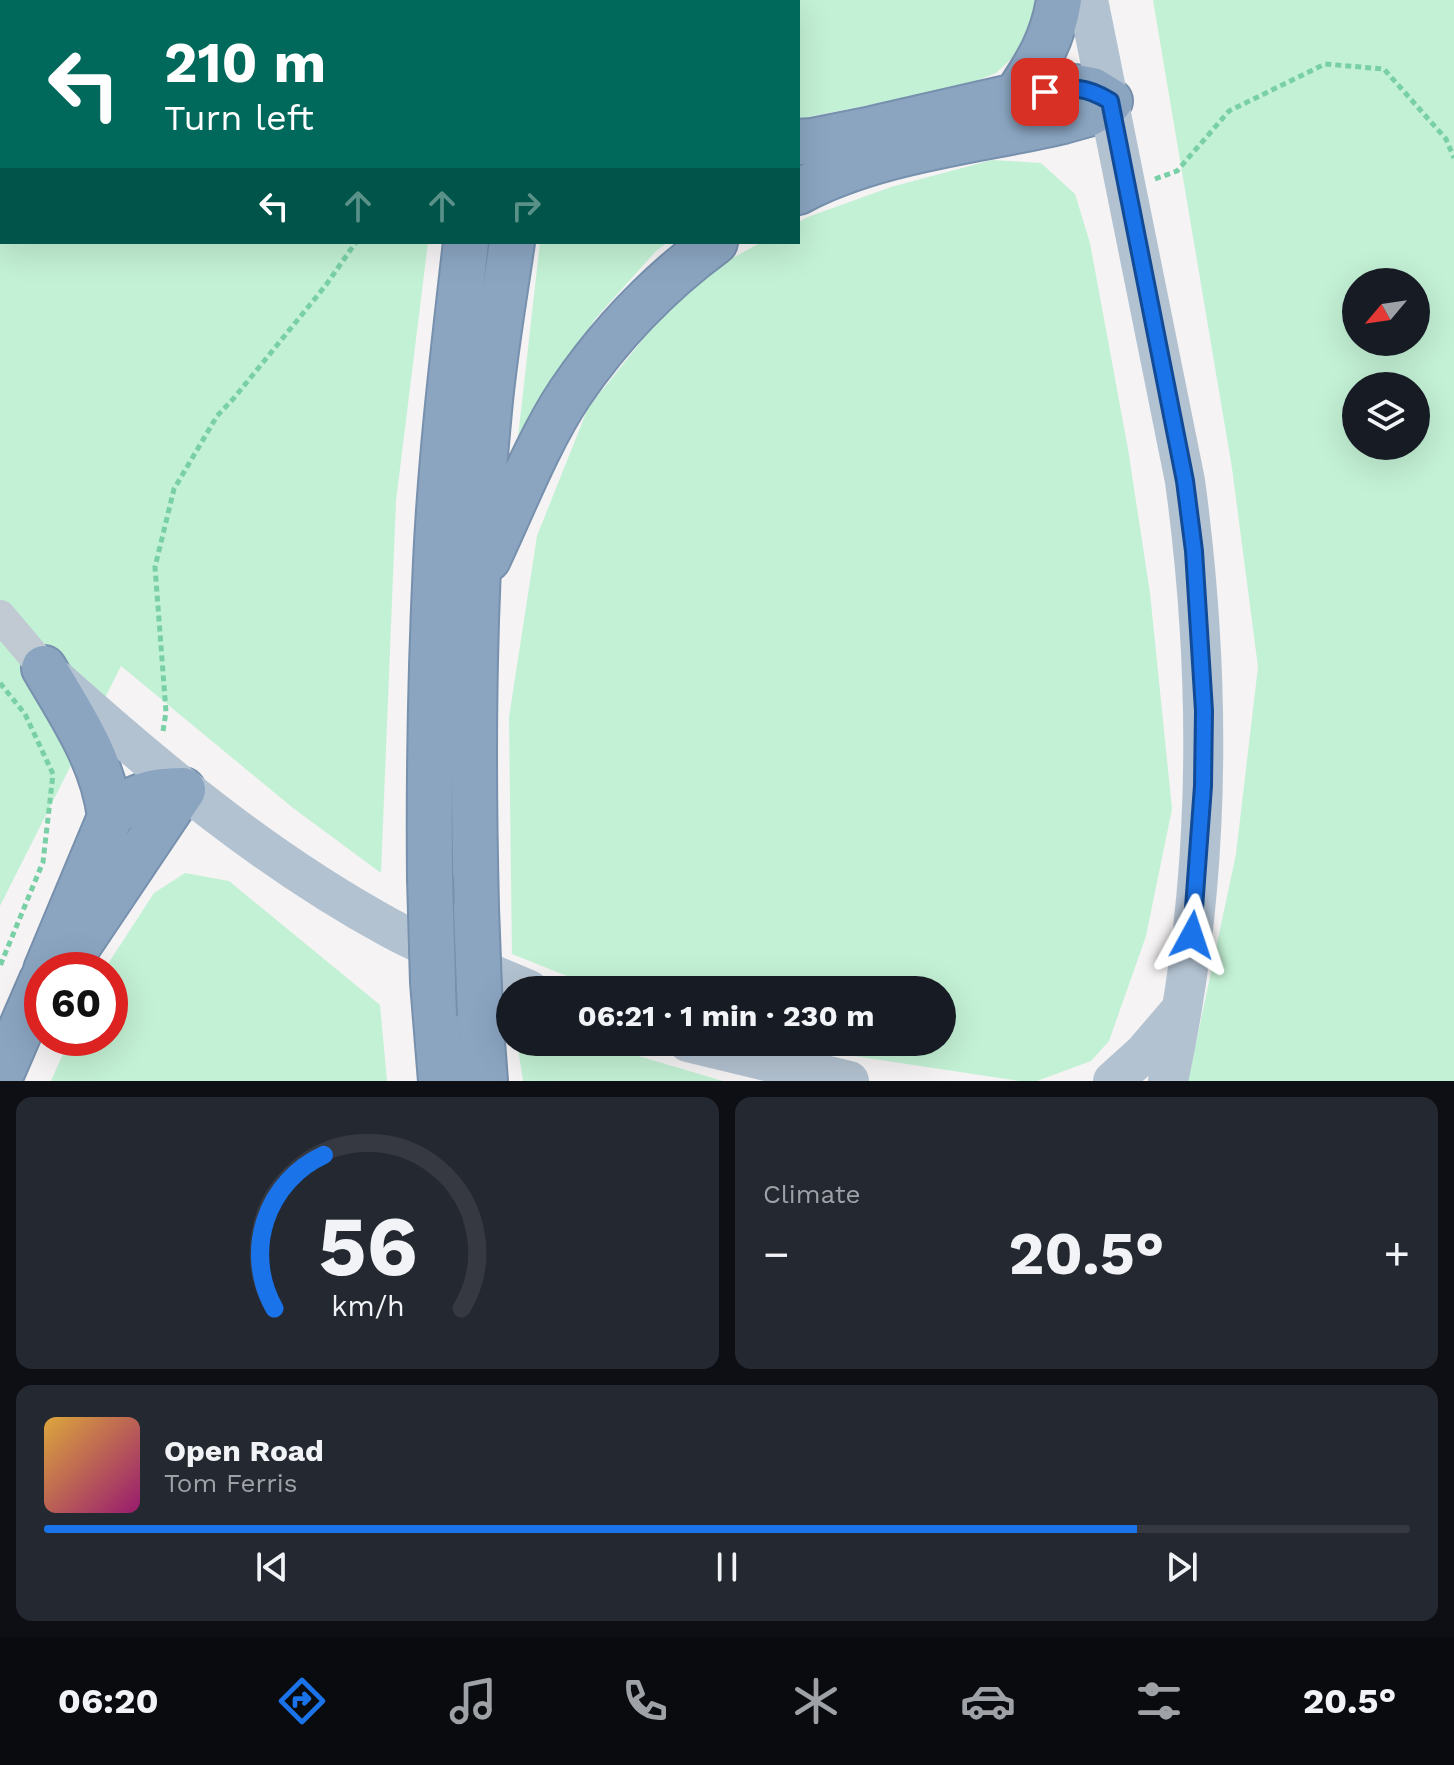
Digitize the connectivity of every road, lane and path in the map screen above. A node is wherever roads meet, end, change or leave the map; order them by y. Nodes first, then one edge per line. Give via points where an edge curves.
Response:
1 (1059, 0) edge
2 (1088, 0) edge
3 (1016, 96) junction
4 (1110, 101) junction
5 (800, 142) edge
6 (1454, 158) edge
7 (1128, 189) junction
8 (800, 191) edge
9 (355, 244) edge
10 (466, 244) edge
11 (512, 244) edge
12 (712, 244) edge
13 (479, 580) junction
14 (0, 616) edge
15 (44, 668) junction
16 (0, 683) edge
17 (143, 757) junction
18 (183, 790) junction
19 (110, 817) junction
20 (54, 952) edge
21 (74, 952) edge
22 (0, 966) edge
23 (498, 976) edge
24 (1183, 1008) junction
25 (24, 1022) edge
26 (24, 1056) edge
27 (746, 1056) edge
28 (0, 1077) edge
29 (14, 1081) edge
30 (441, 1081) edge
31 (485, 1081) edge
32 (849, 1081) edge
33 (1113, 1081) edge
34 (1168, 1081) edge

1 - 3 highway via 1055,28
2 - 4 main road
3 - 4 highway via 1074,87
3 - 5 highway
4 - 7 main road
4 - 8 highway via 1063,121 890,157
6 - 7 path via 1446,139 1384,69 1325,64 1229,111 1177,171
7 - 24 main road via 1194,551 1204,711 1203,811
9 - 17 path via 217,416 174,489 155,567 166,712 163,732
10 - 30 highway, bridge via 436,561 429,768 433,982
11 - 13 highway via 489,410
12 - 13 highway via 672,273 609,340 569,395
13 - 31 highway, bridge via 473,762
14 - 15 street
15 - 17 main road
15 - 19 highway via 91,748
16 - 22 path via 25,714 53,774 43,862
17 - 18 main road
18 - 19 highway via 140,795
18 - 21 highway
18 - 23 main road via 299,873 381,923
19 - 20 highway
24 - 33 main road
24 - 34 main road
25 - 28 highway
26 - 29 highway
27 - 32 main road

